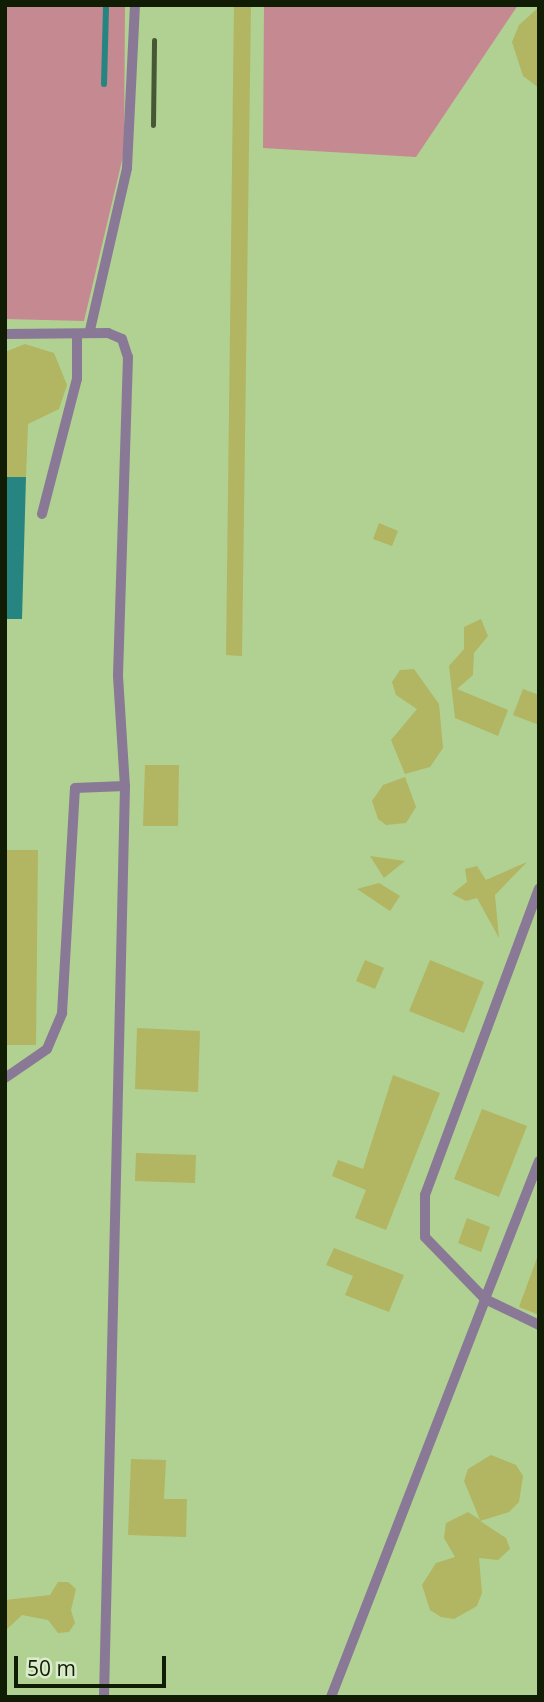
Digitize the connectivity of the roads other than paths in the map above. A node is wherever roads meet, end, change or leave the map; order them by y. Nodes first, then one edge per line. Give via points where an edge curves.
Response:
1 (135, 5) edge
2 (90, 330) junction
3 (5, 334) edge
4 (77, 337) junction
5 (42, 514) dead end
6 (125, 786) junction
7 (539, 889) edge
8 (5, 1078) edge
9 (539, 1161) edge
10 (485, 1298) junction
11 (539, 1325) edge
12 (104, 1697) edge
13 (331, 1697) edge

1 - 2 lane via 127,168
2 - 4 lane
2 - 6 lane via 121,339 128,357 118,676
3 - 4 lane
4 - 5 lane via 76,379
6 - 8 lane via 75,788 62,1013 47,1049
6 - 12 lane
7 - 10 lane via 425,1195 425,1237
9 - 10 lane
10 - 11 lane
10 - 13 lane via 409,1484

